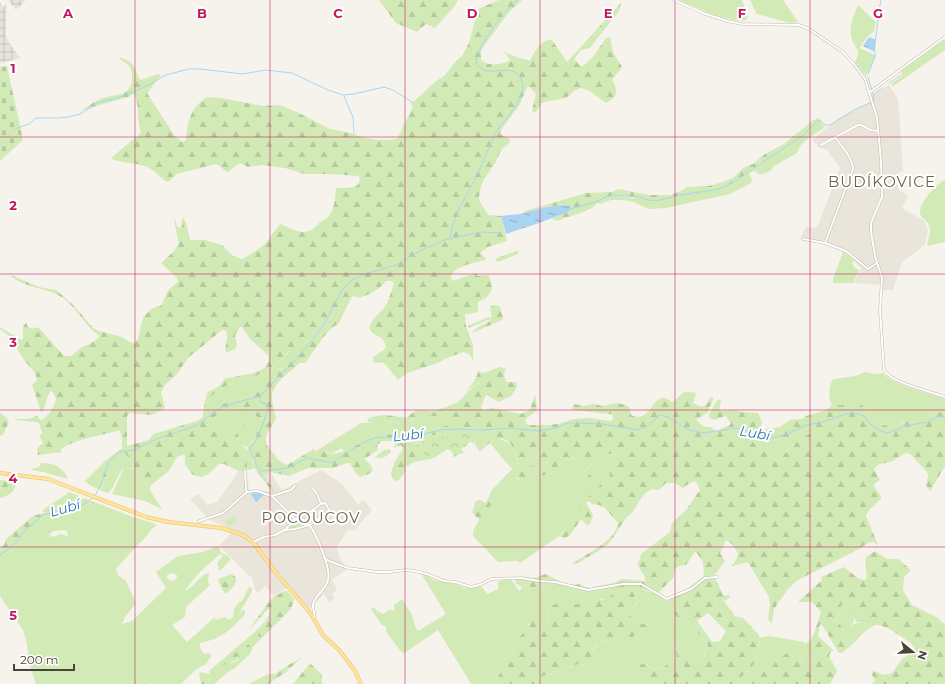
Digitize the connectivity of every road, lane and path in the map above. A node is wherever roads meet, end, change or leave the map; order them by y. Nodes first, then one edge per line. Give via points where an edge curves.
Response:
1 (674, 0) edge
2 (945, 37) edge
3 (871, 91) junction
4 (878, 131) junction
5 (835, 137) junction
6 (821, 145) dead end
7 (803, 239) dead end
8 (826, 243) junction
9 (877, 263) junction
10 (945, 397) edge
11 (245, 470) dead end
12 (0, 473) edge
13 (296, 486) dead end
14 (312, 487) dead end
15 (248, 492) junction
16 (272, 496) junction
17 (321, 504) junction
18 (299, 518) junction
19 (295, 519) junction
20 (199, 521) dead end
21 (310, 525) junction
22 (285, 530) junction
23 (253, 542) junction
24 (324, 558) junction
25 (717, 577) dead end
26 (314, 619) junction
27 (361, 684) edge

1 - 3 street via 727,21 742,24 799,25 809,29 843,52
2 - 3 street
3 - 4 street
4 - 5 street via 858,125
4 - 9 street via 882,197 871,223
5 - 6 street
5 - 8 street via 852,162 853,169
7 - 8 street
8 - 9 street via 846,251 868,269
9 - 10 street via 882,278 880,310 886,375
11 - 15 street
12 - 23 main road via 48,479 150,518 226,529
13 - 16 street
14 - 17 street
15 - 16 street via 257,491
15 - 20 street via 223,513
16 - 19 street
17 - 18 street
17 - 21 street via 326,504 329,510
18 - 19 street
18 - 21 street
19 - 22 street
21 - 22 street
21 - 24 street
22 - 23 street
23 - 26 main road
24 - 25 street via 348,568 378,572 414,571 471,587 491,579 521,578 555,582 588,590 623,584 641,584 667,599 691,589 705,578
24 - 26 street via 328,579 314,602
26 - 27 main road via 322,635 340,651

